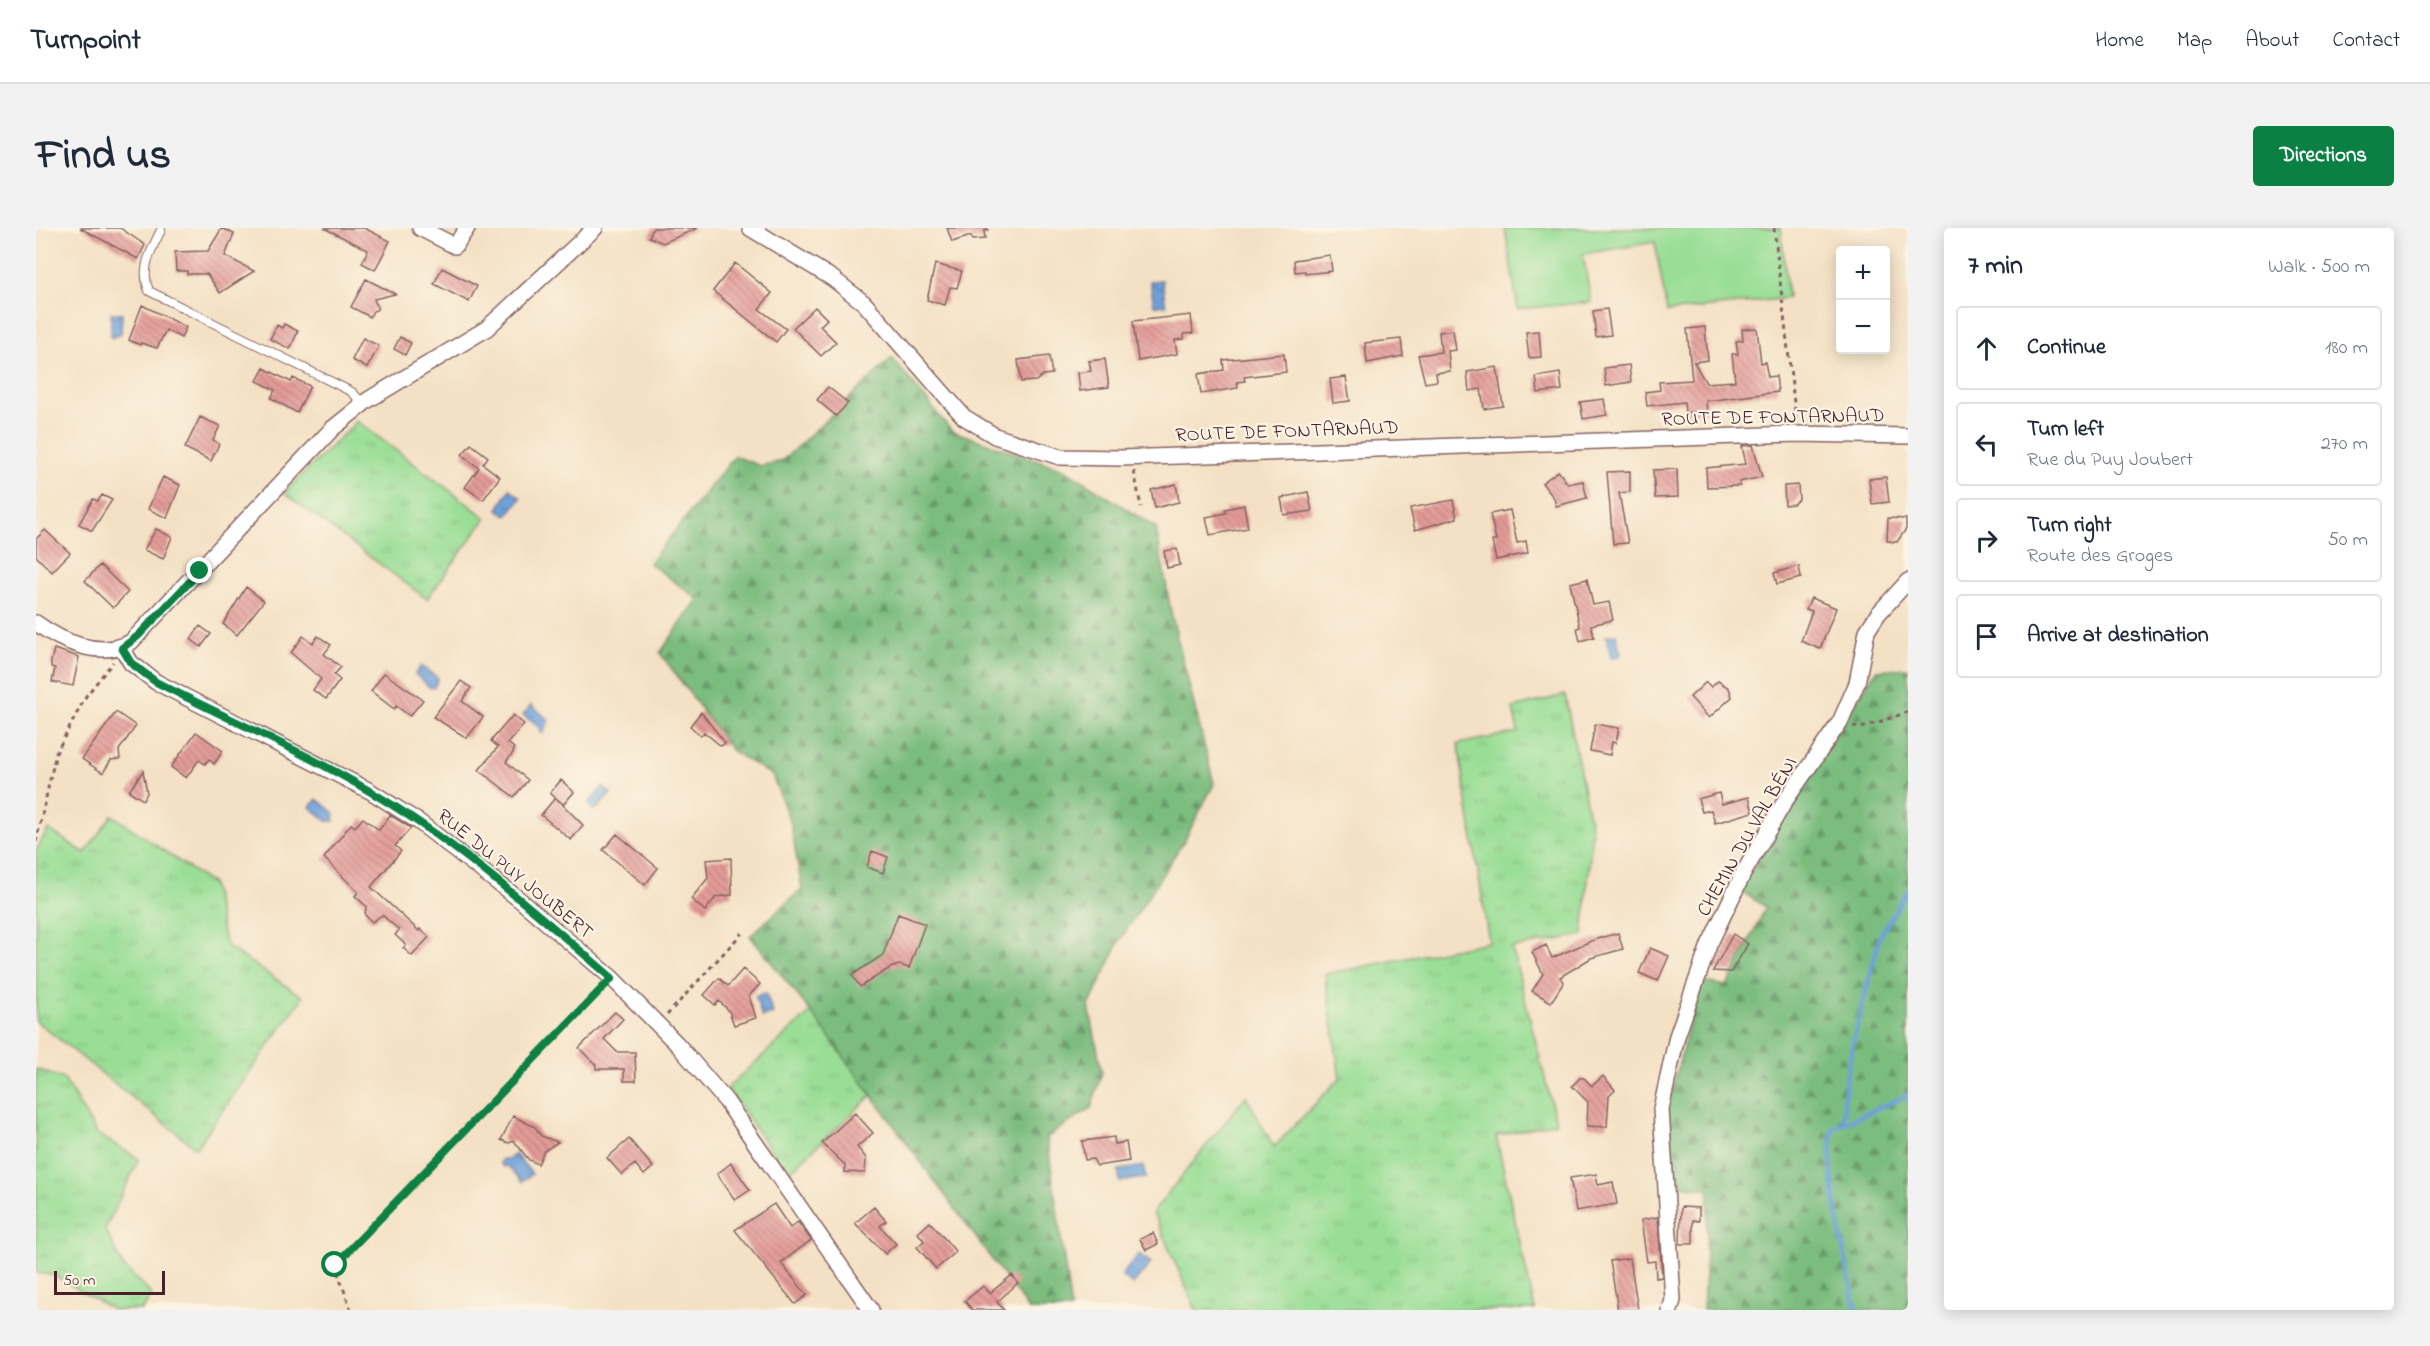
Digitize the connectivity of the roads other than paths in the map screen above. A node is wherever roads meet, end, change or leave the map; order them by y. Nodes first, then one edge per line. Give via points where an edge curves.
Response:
1 (420, 228) edge
2 (466, 228) edge
3 (596, 228) edge
4 (750, 228) edge
5 (161, 230) dead end
6 (363, 404) junction
7 (1908, 435) edge
8 (1908, 581) edge
9 (36, 623) edge
10 (122, 648) junction
11 (871, 1310) edge
12 (1670, 1310) edge

1 - 2 street via 455,246
3 - 6 street via 486,329
4 - 7 street, ROUTE DE FONTARNAUD via 832,278 864,303 964,417 995,436 1060,457 1797,434
5 - 6 lane via 145,264 149,291 352,392
6 - 10 street via 332,429 138,636
8 - 12 street, CHEMIN DU VAL BÉNI via 1868,631 1857,683 1840,722 1785,801 1743,874 1708,945 1677,1036 1661,1109 1673,1300
9 - 10 street via 73,644 97,650
10 - 11 street, RUE DU PUY JOUBERT via 131,663 156,682 370,791 419,822 612,978 726,1101

